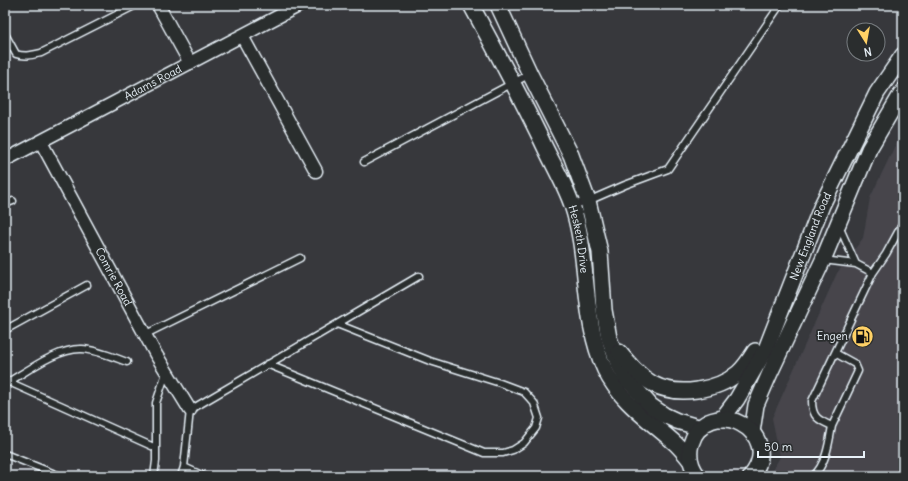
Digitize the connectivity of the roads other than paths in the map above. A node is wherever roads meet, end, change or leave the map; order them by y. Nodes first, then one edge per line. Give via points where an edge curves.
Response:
1 (136, 5) edge
2 (158, 5) edge
3 (300, 5) edge
4 (471, 5) edge
5 (498, 5) edge
6 (780, 5) edge
7 (5, 34) edge
8 (242, 36) junction
9 (903, 55) edge
10 (190, 63) junction
11 (530, 74) junction
12 (513, 82) junction
13 (903, 92) edge
14 (41, 142) junction
15 (5, 160) edge
16 (364, 162) dead end
17 (316, 171) dead end
18 (13, 200) dead end
19 (588, 201) junction
20 (5, 204) edge
21 (572, 205) junction
22 (838, 224) junction
23 (903, 224) edge
24 (300, 258) dead end
25 (823, 260) junction
26 (856, 264) junction
27 (873, 273) junction
28 (419, 276) dead end
29 (87, 285) dead end
30 (604, 310) junction
31 (780, 314) junction
32 (337, 324) junction
33 (5, 330) edge
34 (146, 334) junction
35 (835, 353) junction
36 (127, 362) dead end
37 (267, 364) junction
38 (166, 373) junction
39 (7, 383) edge
40 (190, 410) junction
41 (722, 419) junction
42 (832, 426) junction
43 (701, 428) junction
44 (752, 432) junction
45 (156, 448) junction
46 (5, 454) edge
47 (690, 460) junction
48 (184, 467) junction
49 (757, 474) edge
50 (60, 476) edge
51 (154, 476) edge
52 (181, 476) edge
53 (204, 476) edge
54 (698, 476) edge
55 (813, 476) edge

1 - 7 lane via 31,56 16,54
2 - 10 street
3 - 8 street, Adams Road
4 - 12 street, Hesketh Drive
5 - 11 street, Hesketh Drive
6 - 19 lane via 668,169
8 - 10 street, Adams Road
8 - 17 street
9 - 31 street, New England Road via 877,93 822,205
10 - 14 street, Adams Road
11 - 12 lane
11 - 19 street, Hesketh Drive via 571,155
12 - 16 lane
12 - 21 street, Hesketh Drive
13 - 22 street, New England Road via 869,149
14 - 15 street, Adams Road
14 - 34 street, Comrie Road
18 - 20 lane
19 - 21 lane
19 - 30 street, Hesketh Drive via 600,252
21 - 47 street, Hesketh Drive via 581,245 591,322 606,371 628,402 677,445
22 - 25 street, New England Road
22 - 26 lane
23 - 27 lane
24 - 34 lane
25 - 26 lane
25 - 44 street, New England Road via 756,405
26 - 27 lane
27 - 35 lane
28 - 32 lane
29 - 33 lane
30 - 31 street via 617,349 631,367 654,384 686,391 724,382 738,373
30 - 43 street, Hesketh Drive via 615,356 626,378 637,392 664,415
31 - 41 street, New England Road via 763,354
32 - 37 lane
32 - 37 lane via 430,361 524,392 534,403 539,418 536,428 524,443 513,450 484,453
34 - 38 street, Comrie Road
35 - 42 lane via 812,401 812,409 817,418
35 - 42 lane via 855,364 858,371
36 - 39 lane via 83,349 63,352
37 - 40 lane
38 - 40 street, Comrie Road
38 - 45 lane via 156,403
39 - 45 lane
40 - 48 lane
41 - 43 street
41 - 44 street via 739,422
42 - 55 lane via 825,456
43 - 47 street via 692,443
44 - 49 street via 759,449
45 - 51 lane
46 - 50 lane
47 - 54 street, Hesketh Drive
48 - 52 lane
48 - 53 lane

